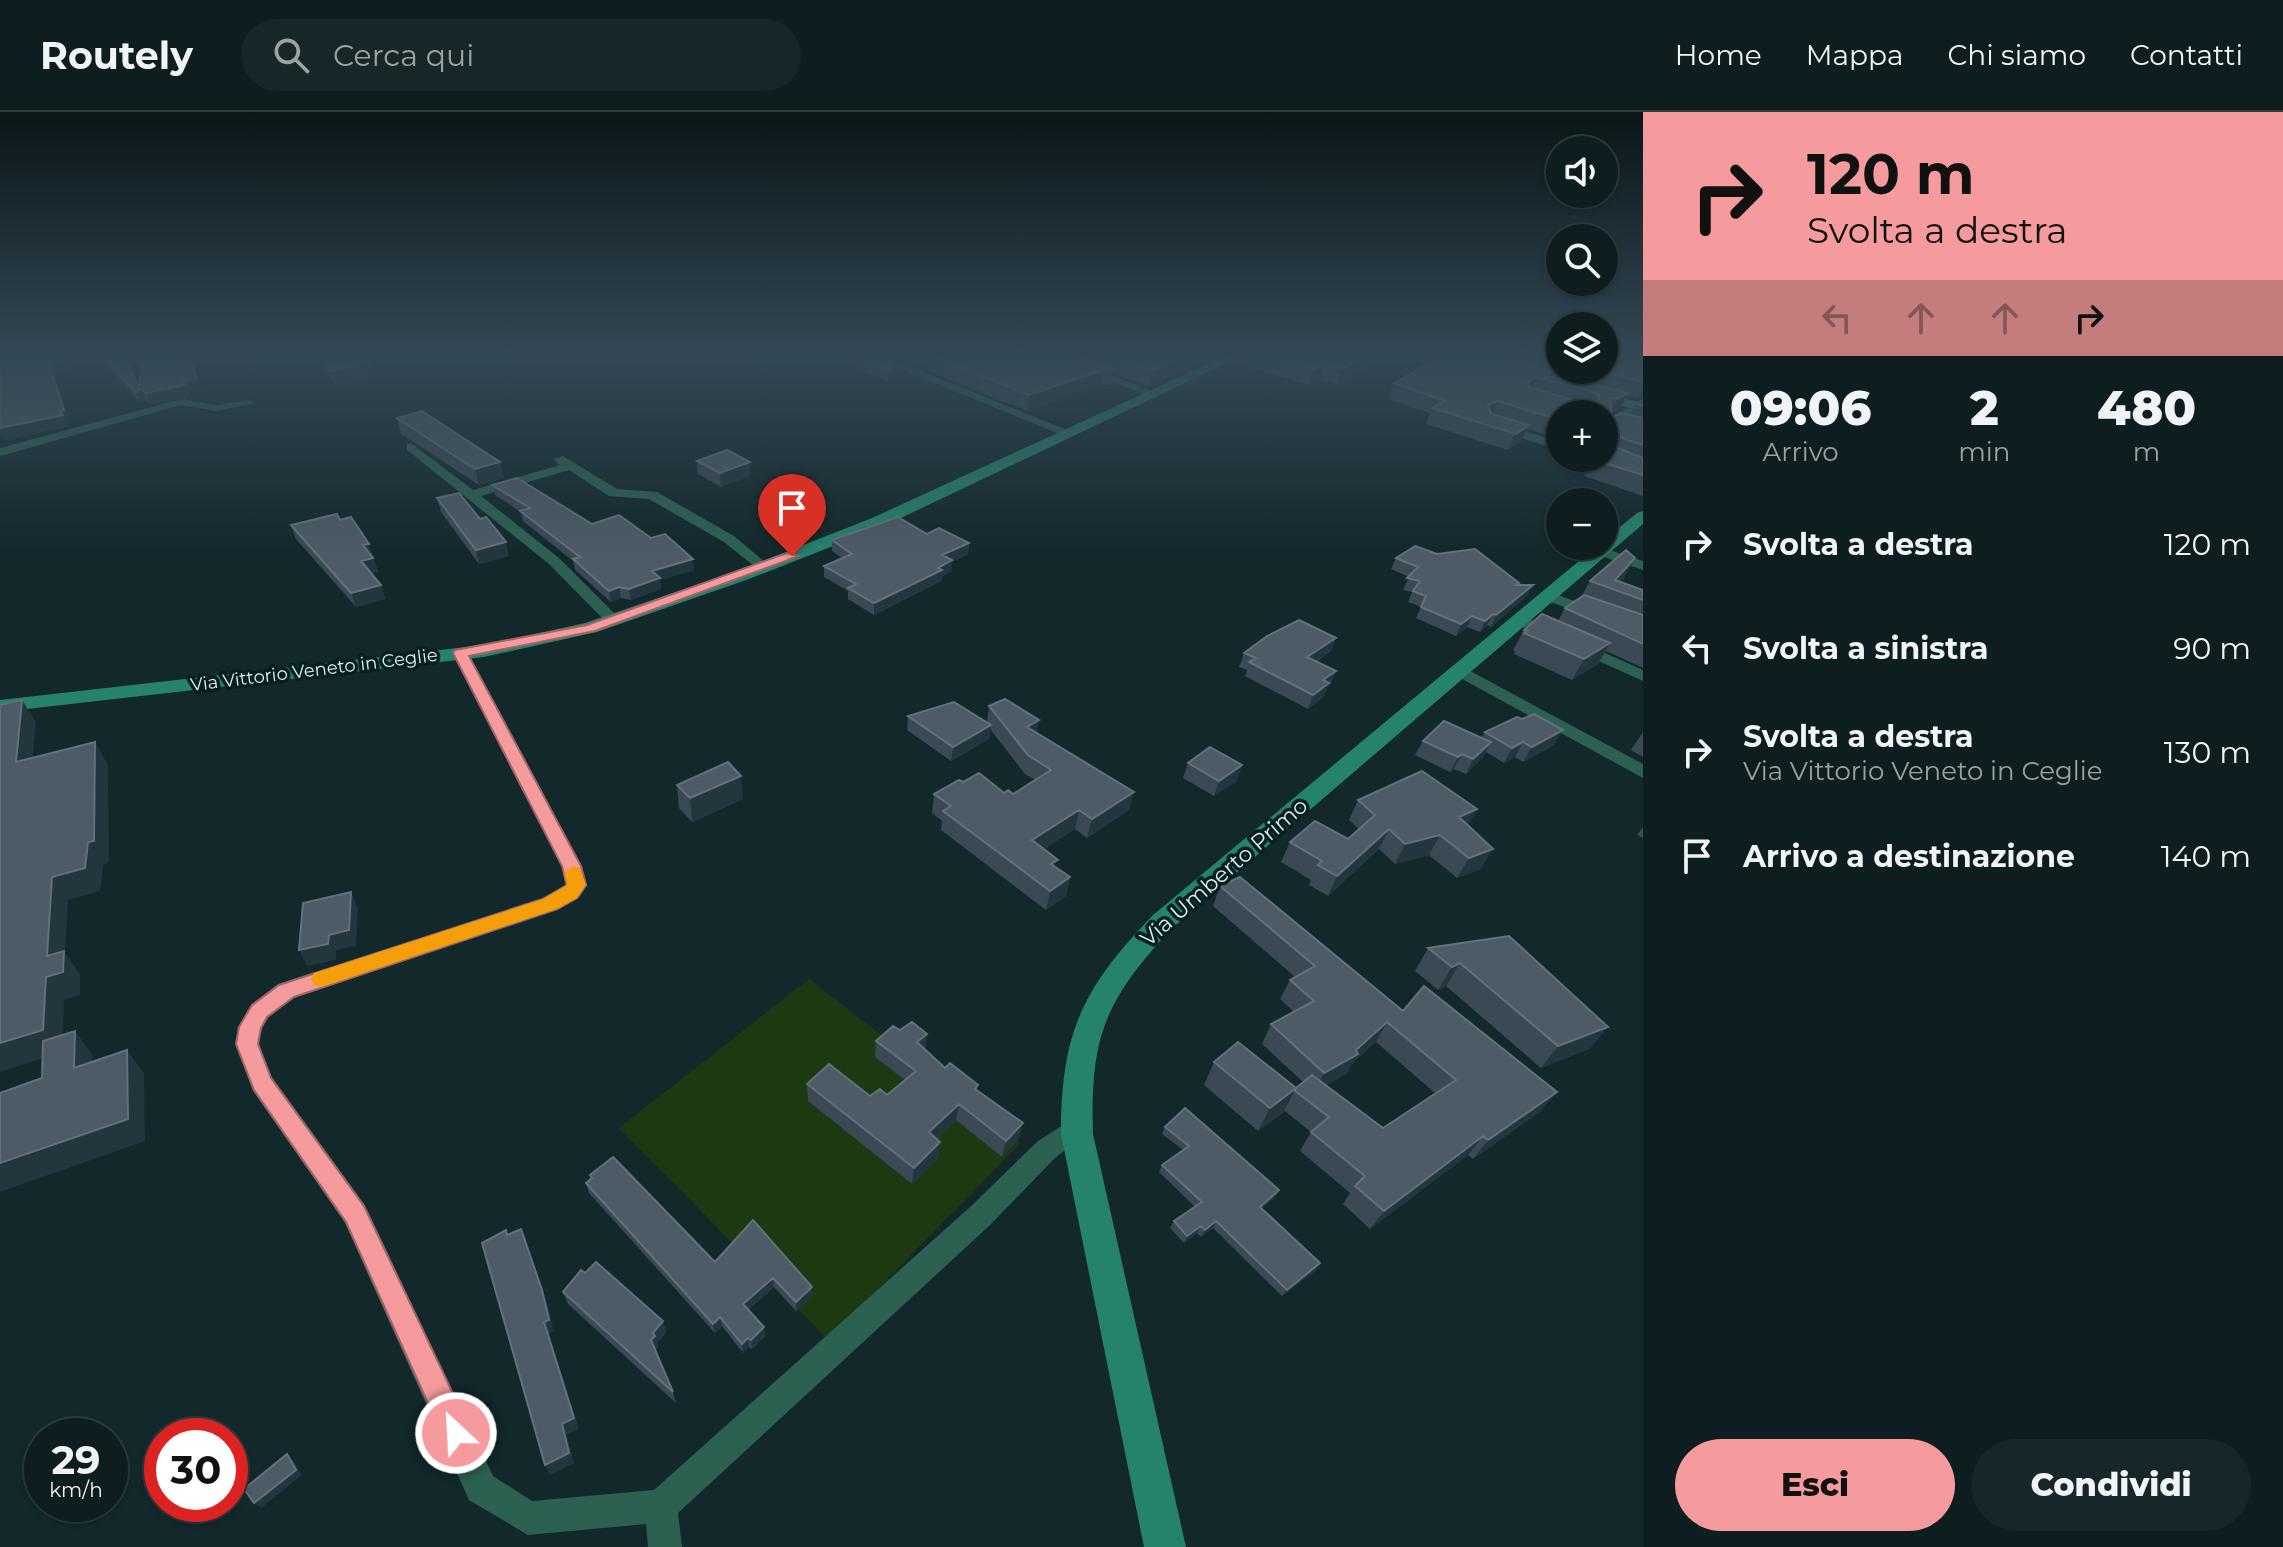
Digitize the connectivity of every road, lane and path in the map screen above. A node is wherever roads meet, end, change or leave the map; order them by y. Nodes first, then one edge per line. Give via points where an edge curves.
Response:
1 (116, 420) edge
2 (1035, 420) edge
3 (1101, 420) edge
4 (1489, 424) edge
5 (1618, 425) edge
6 (1632, 428) edge
7 (1071, 434) junction
8 (1546, 442) edge
9 (411, 447) dead end
10 (0, 452) edge
11 (472, 494) junction
12 (1643, 516) edge
13 (1618, 536) edge
14 (1618, 557) edge
15 (1590, 560) edge
16 (1643, 566) edge
17 (764, 567) junction
18 (1550, 597) junction
19 (613, 620) junction
20 (1522, 621) junction
21 (1643, 631) edge
22 (460, 653) junction
23 (1461, 671) junction
24 (1643, 676) edge
25 (0, 706) edge
26 (1643, 772) edge
27 (1077, 1134) junction
28 (661, 1506) junction
29 (665, 1547) edge
30 (1165, 1547) edge

1 - 10 street
2 - 7 street
3 - 7 main road, Via Vittorio Veneto in Ceglie
4 - 8 street
5 - 6 street
7 - 17 main road, Via Vittorio Veneto in Ceglie via 878,522
9 - 11 street
11 - 17 street via 512,485 564,463 614,493 652,495 666,502
11 - 19 street via 554,561
12 - 13 main road, Via Umberto Primo
14 - 16 street
15 - 18 main road, Via Umberto Primo
17 - 19 main road, Via Vittorio Veneto in Ceglie
18 - 20 main road, Via Umberto Primo
18 - 21 street
19 - 22 main road, Via Vittorio Veneto in Ceglie
20 - 23 main road, Via Umberto Primo
20 - 24 street
22 - 25 main road, Via Vittorio Veneto in Ceglie
22 - 28 street via 572,866 576,885 550,904 286,991 260,1011 247,1044 262,1083 355,1214 481,1488 528,1518
23 - 26 street
23 - 27 main road, Via Umberto Primo via 1162,922 1123,963 1090,1017 1082,1041 1076,1067
27 - 28 street via 1047,1149
27 - 30 main road, Via Umberto Primo
28 - 29 street

